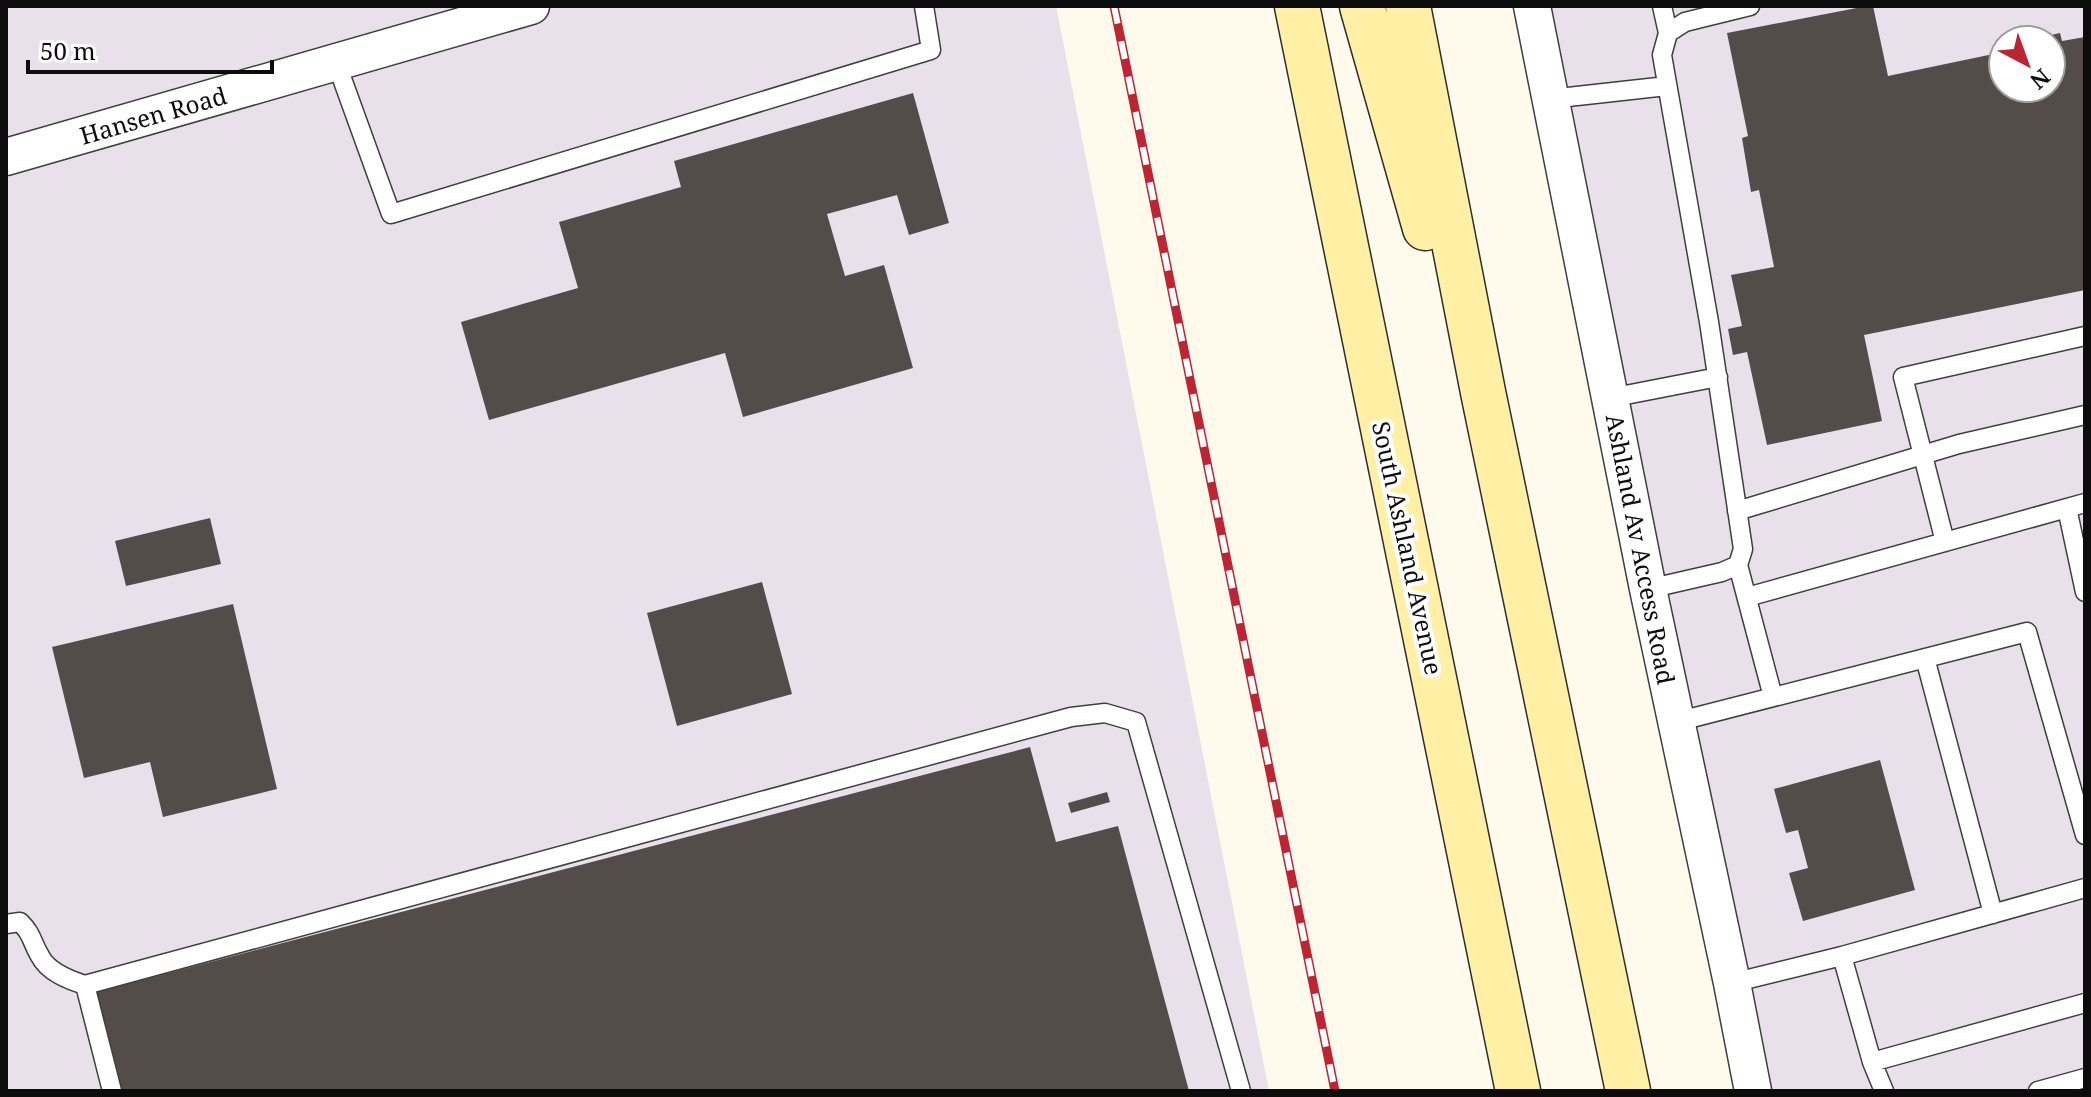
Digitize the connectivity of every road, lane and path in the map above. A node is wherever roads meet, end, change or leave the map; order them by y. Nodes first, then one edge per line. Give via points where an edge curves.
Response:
1 (531, 6) edge
2 (924, 6) edge
3 (1297, 6) edge
4 (1362, 6) edge
5 (1408, 6) edge
6 (1532, 6) edge
7 (1662, 6) edge
8 (1750, 6) edge
9 (492, 12) edge
10 (1668, 33) junction
11 (336, 62) junction
12 (1667, 86) junction
13 (1550, 99) junction
14 (6, 157) edge
15 (2085, 336) edge
16 (1718, 377) junction
17 (1483, 392) junction
18 (1610, 398) junction
19 (2085, 415) edge
20 (1922, 455) junction
21 (2076, 506) edge
22 (1737, 511) junction
23 (1945, 542) junction
24 (1738, 565) junction
25 (1648, 589) junction
26 (2085, 592) edge
27 (1747, 597) junction
28 (1925, 658) junction
29 (1773, 697) junction
30 (1676, 722) junction
31 (2085, 835) edge
32 (2085, 888) edge
33 (1993, 914) junction
34 (6, 924) edge
35 (1842, 956) junction
36 (1732, 983) junction
37 (85, 985) junction
38 (2085, 1003) edge
39 (1872, 1062) junction
40 (2085, 1078) edge
41 (112, 1091) edge
42 (1241, 1091) edge
43 (1518, 1091) edge
44 (1628, 1091) edge
45 (1753, 1091) edge
46 (1884, 1091) edge
47 (2038, 1091) edge

1 - 9 street, Hansen Road
2 - 11 lane via 931,50 391,214
3 - 43 main road, South Ashland Avenue
4 - 17 main road via 1427,236
5 - 17 main road
6 - 13 street, Ashland Av Access Road
7 - 10 lane
8 - 10 lane via 1685,22
9 - 11 street, Hansen Road
10 - 12 lane via 1662,55
11 - 14 street, Hansen Road
12 - 13 lane
12 - 16 lane
13 - 18 street, Ashland Av Access Road
15 - 20 lane via 1903,377
16 - 18 lane
16 - 22 lane
17 - 44 main road
18 - 25 street, Ashland Av Access Road
19 - 20 lane
20 - 22 lane
20 - 23 lane
21 - 23 lane
21 - 26 lane
22 - 24 lane via 1743,549
23 - 27 lane
24 - 25 lane
24 - 27 lane
25 - 30 street, Ashland Av Access Road
27 - 29 lane
28 - 29 lane
28 - 31 lane via 2027,632
28 - 33 lane
29 - 30 lane
30 - 36 street, Ashland Av Access Road
32 - 33 lane
33 - 35 lane
34 - 37 lane via 20,922 31,933 41,959 65,979
35 - 36 lane
35 - 39 lane
36 - 45 street, Ashland Av Access Road
37 - 41 lane
37 - 42 lane via 1071,717 1105,713 1136,722
38 - 39 lane
39 - 46 lane
40 - 47 lane

